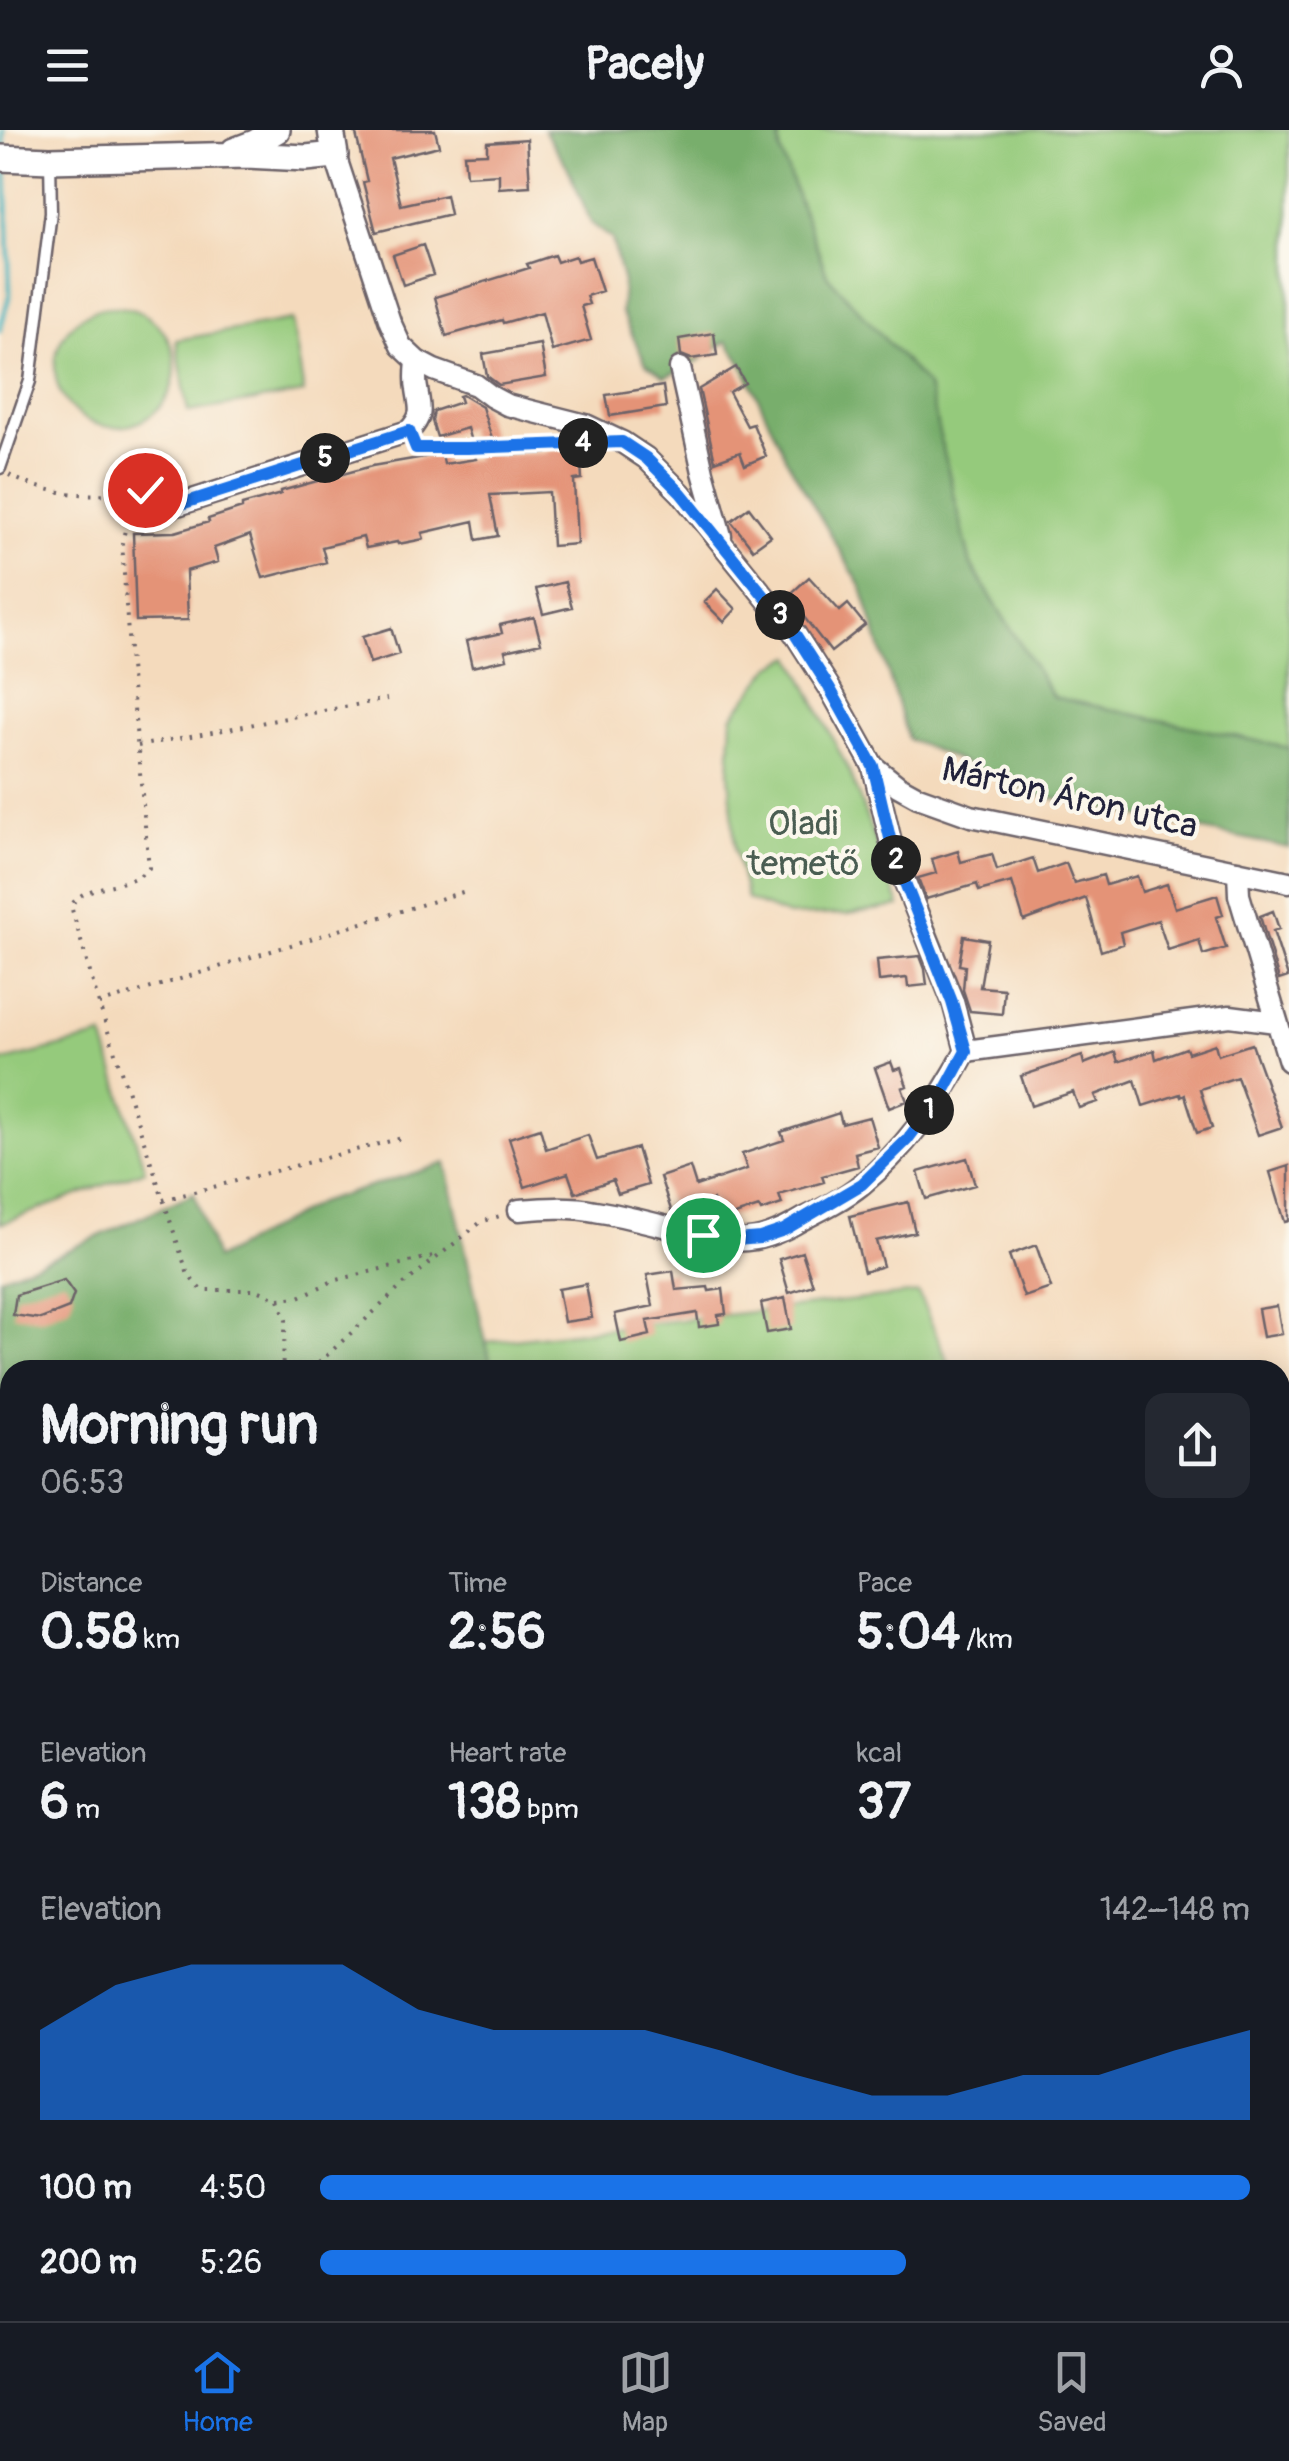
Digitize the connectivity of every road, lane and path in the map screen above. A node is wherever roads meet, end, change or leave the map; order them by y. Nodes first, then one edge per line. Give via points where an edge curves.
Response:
1 (277, 130) edge
2 (333, 142) edge
3 (220, 156) junction
4 (0, 158) edge
5 (50, 160) junction
6 (417, 361) junction
7 (680, 368) dead end
8 (409, 431) junction
9 (582, 444) dead end
10 (0, 469) edge
11 (150, 514) junction
12 (723, 543) junction
13 (386, 698) dead end
14 (138, 746) junction
15 (873, 766) junction
16 (1238, 871) junction
17 (1289, 882) edge
18 (466, 892) dead end
19 (99, 1004) junction
20 (1276, 1022) junction
21 (966, 1051) junction
22 (1289, 1061) edge
23 (402, 1138) dead end
24 (163, 1200) junction
25 (519, 1210) joint
26 (441, 1254) junction
27 (279, 1299) junction
28 (283, 1360) edge
29 (323, 1360) edge

1 - 3 street
2 - 3 street via 306,158
2 - 6 street via 390,322
3 - 5 street
4 - 5 street
5 - 10 lane via 51,212 30,381
6 - 8 street via 422,410
6 - 12 street, Márton Áron utca via 508,405 622,442 646,458
7 - 12 street, Márton Áron utca
8 - 9 path via 416,448
8 - 11 street
10 - 11 path via 28,485 69,493 145,490
11 - 14 path via 124,530 122,543
12 - 15 street, Márton Áron utca via 795,634
13 - 14 path
14 - 19 path via 150,868 140,878 85,893 71,906
15 - 16 street, Márton Áron utca via 918,797 971,816
15 - 21 street via 894,855
16 - 17 street, Márton Áron utca
16 - 20 street via 1238,895
18 - 19 path
19 - 24 path
20 - 21 street via 1230,1016
20 - 22 street
21 - 25 street via 907,1140 862,1184 784,1230 736,1240 591,1210
23 - 24 path
24 - 27 path via 188,1274 202,1290 257,1290
25 - 26 path via 481,1222
26 - 27 path
26 - 29 path
27 - 28 path via 286,1320

